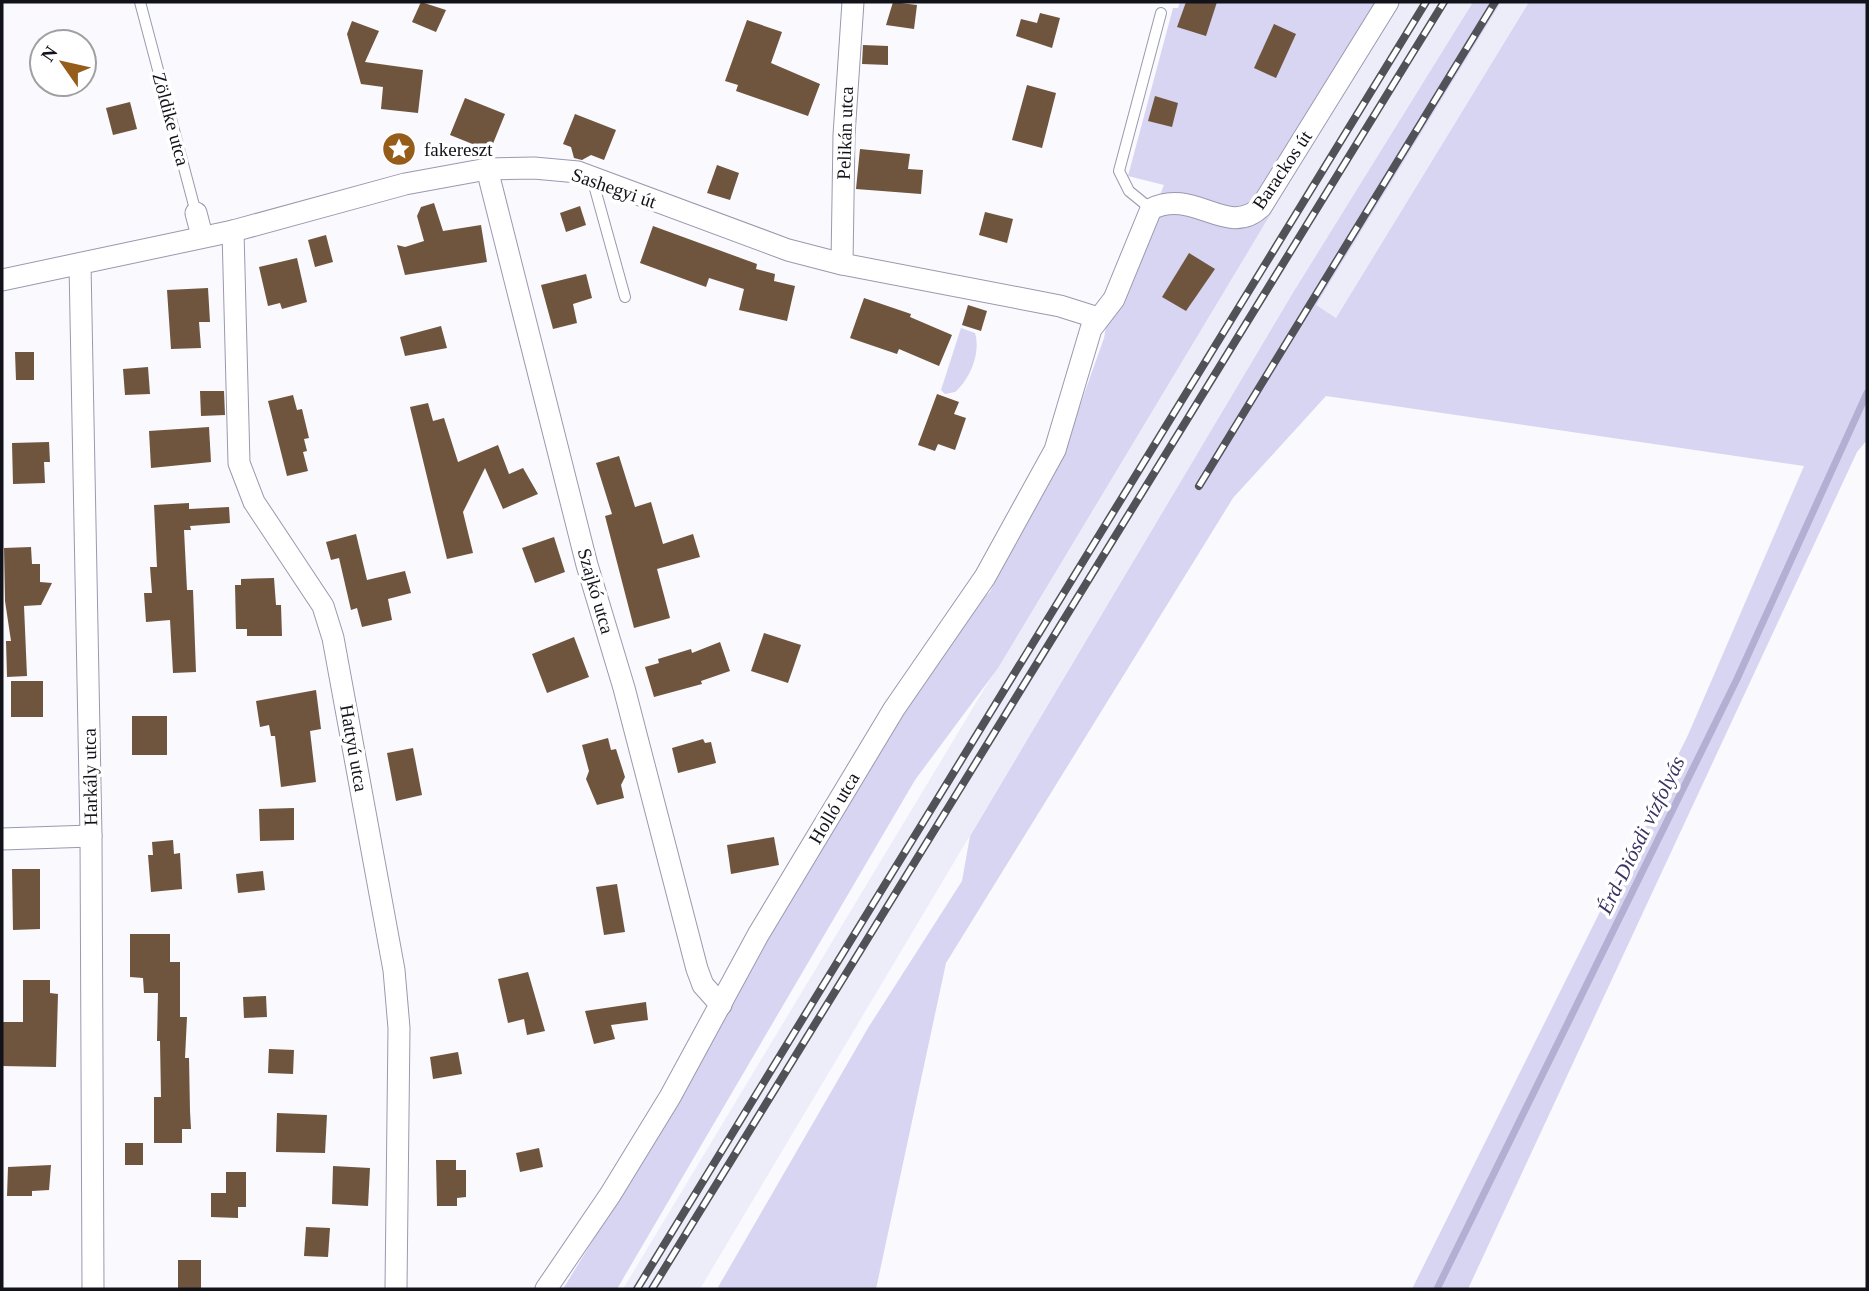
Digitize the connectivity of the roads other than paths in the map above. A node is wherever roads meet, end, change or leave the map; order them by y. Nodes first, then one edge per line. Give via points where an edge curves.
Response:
1 (140, 2) edge
2 (853, 2) edge
3 (1388, 2) edge
4 (1161, 13) dead end
5 (487, 169) junction
6 (591, 177) junction
7 (1152, 209) junction
8 (196, 213) joint
9 (233, 231) junction
10 (202, 236) junction
11 (80, 264) junction
12 (842, 264) junction
13 (2, 280) edge
14 (625, 297) dead end
15 (1098, 318) junction
16 (91, 836) junction
17 (2, 839) edge
18 (721, 1005) junction
19 (93, 1289) edge
20 (396, 1289) edge
21 (546, 1289) edge

1 - 8 lane, Zöldike utca
2 - 12 street, Pelikán utca
3 - 7 street, Barackos út via 1261,207 1250,217 1237,219 1173,201
4 - 7 lane via 1119,171 1129,191
5 - 6 street, Sashegyi út via 534,168
5 - 9 street, Sashegyi út via 405,184
5 - 18 street, Szajkó utca via 587,565 697,969 703,985
6 - 12 street, Sashegyi út via 788,250
6 - 14 lane
7 - 15 street via 1114,299
8 - 10 street, Zöldike utca
9 - 10 street, Sashegyi út
9 - 20 street, Hattyú utca via 239,463 254,502 323,606 334,638 394,970 399,1028
10 - 11 street, Sashegyi út
11 - 13 street, Sashegyi út
11 - 16 street, Harkály utca
12 - 15 street, Sashegyi út via 1060,306
15 - 18 street, Holló utca via 1055,450 985,577 894,709
16 - 17 street
16 - 19 street, Harkály utca
18 - 21 street, Holló utca via 610,1195

